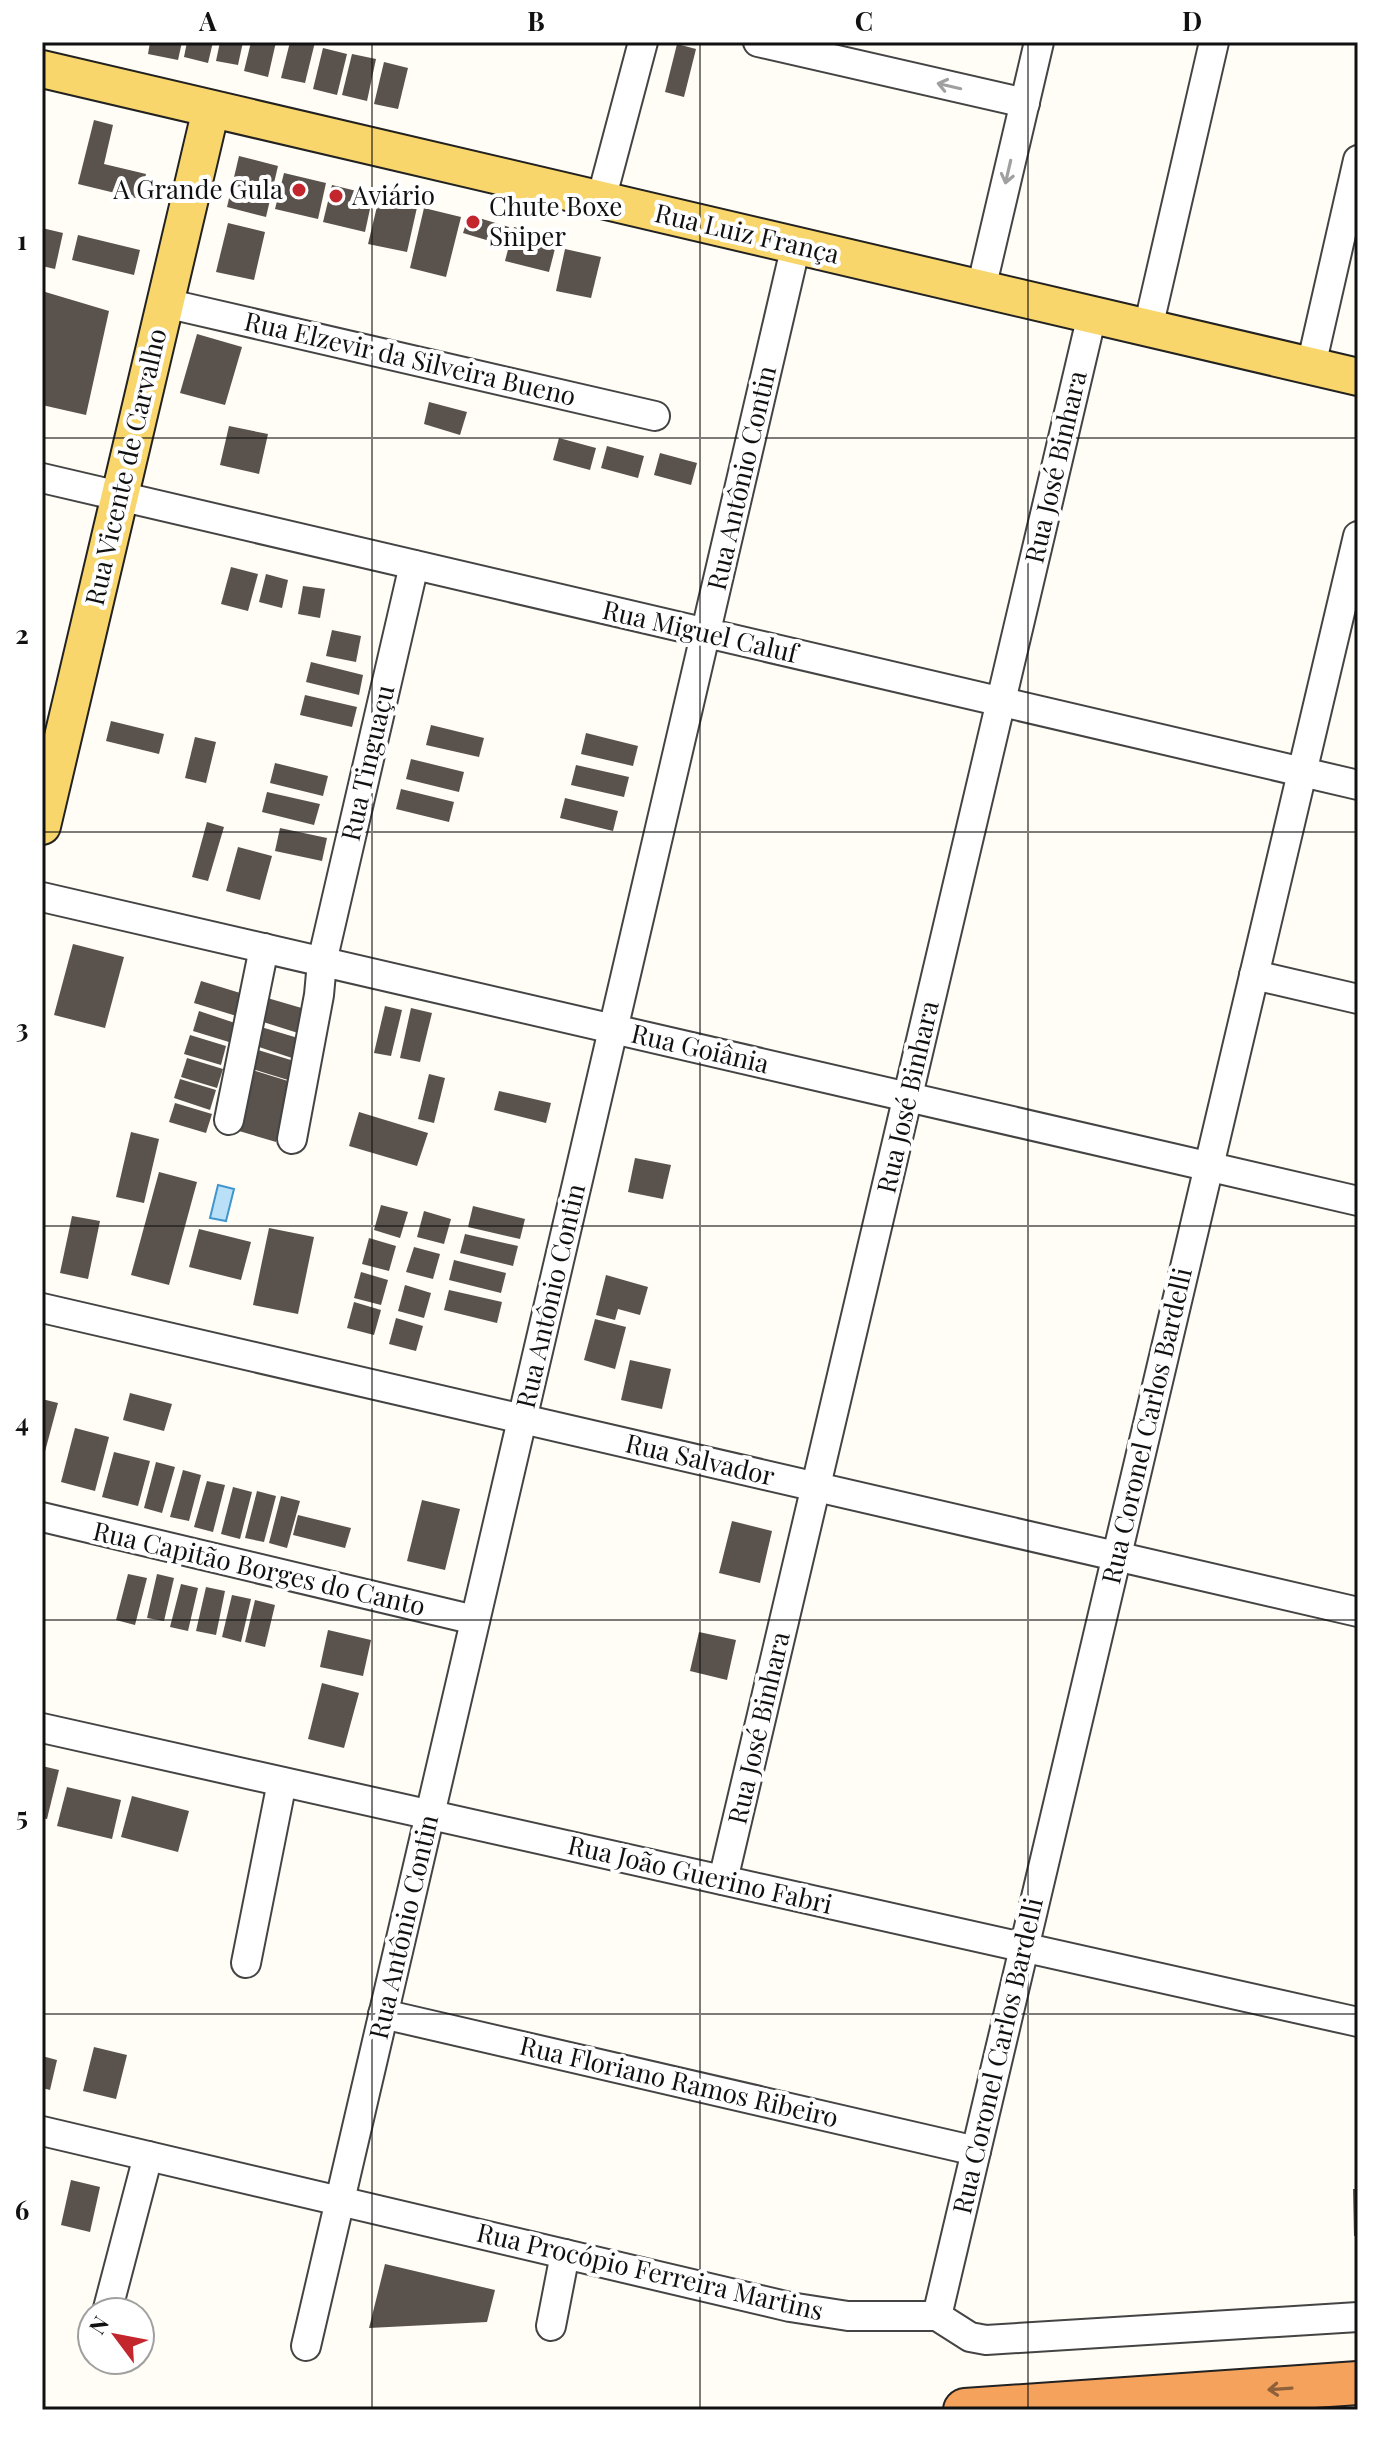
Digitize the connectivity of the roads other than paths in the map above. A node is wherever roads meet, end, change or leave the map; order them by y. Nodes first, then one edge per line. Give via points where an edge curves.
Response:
1 (643, 42) edge
2 (758, 42) edge
3 (1039, 42) edge
4 (1214, 42) edge
5 (42, 69) edge
6 (1025, 103) junction
7 (211, 109) junction
8 (1358, 160) edge
9 (601, 200) junction
10 (796, 245) junction
11 (981, 289) junction
12 (165, 303) junction
13 (1092, 315) junction
14 (1148, 328) junction
15 (1311, 366) junction
16 (1358, 377) edge
17 (655, 416) dead end
18 (42, 478) edge
19 (119, 496) junction
20 (1358, 536) edge
21 (414, 565) junction
22 (1353, 581) edge
23 (706, 633) junction
24 (1001, 702) junction
25 (1302, 772) junction
26 (1358, 785) edge
27 (42, 826) edge
28 (42, 897) edge
29 (264, 948) junction
30 (322, 962) junction
31 (1254, 975) junction
32 (1358, 999) edge
33 (613, 1029) junction
34 (908, 1097) junction
35 (229, 1120) dead end
36 (292, 1139) dead end
37 (1209, 1166) junction
38 (1358, 1201) edge
39 (42, 1308) edge
40 (522, 1419) junction
41 (816, 1487) junction
42 (42, 1517) edge
43 (1116, 1556) junction
44 (1358, 1612) edge
45 (475, 1620) junction
46 (42, 1728) edge
47 (282, 1782) junction
48 (430, 1814) junction
49 (723, 1880) junction
50 (1024, 1947) junction
51 (246, 1963) dead end
52 (383, 2014) junction
53 (1358, 2022) edge
54 (42, 2131) edge
55 (976, 2151) junction
56 (148, 2156) junction
57 (340, 2201) junction
58 (565, 2254) junction
59 (111, 2296) edge
60 (937, 2316) junction
61 (1358, 2317) edge
62 (551, 2326) dead end
63 (306, 2346) dead end
64 (1358, 2383) edge
65 (965, 2410) edge

1 - 9 street
6 -> 2 street
3 - 6 street
4 - 14 street
5 - 7 main road, Rua Luiz França
6 -> 11 street
7 - 9 main road, Rua Luiz França
7 - 12 main road, Rua Vicente de Carvalho
8 - 15 street
9 - 10 main road, Rua Luiz França
10 - 11 main road, Rua Luiz França
10 - 23 street, Rua Antônio Contin
11 - 13 main road, Rua Luiz França
12 - 17 street, Rua Elzevir da Silveira Bueno
12 - 19 main road, Rua Vicente de Carvalho
13 - 14 main road, Rua Luiz França
13 - 24 street, Rua José Binhara
14 - 15 main road, Rua Luiz França
15 - 16 main road, Rua Luiz França
18 - 19 street, Rua Miguel Caluf
19 - 21 street, Rua Miguel Caluf
19 - 27 main road, Rua Vicente de Carvalho
20 - 22 street, Rua Coronel Carlos Bardelli
21 - 23 street, Rua Miguel Caluf
21 - 30 street, Rua Tinguaçu
22 - 25 street, Rua Coronel Carlos Bardelli
23 - 24 street, Rua Miguel Caluf
23 - 33 street, Rua Antônio Contin
24 - 25 street, Rua Miguel Caluf
24 - 34 street, Rua José Binhara
25 - 26 street, Rua Miguel Caluf
25 - 31 street, Rua Coronel Carlos Bardelli
28 - 29 street, Rua Goiânia
29 - 30 street, Rua Goiânia
29 - 35 street
30 - 33 street, Rua Goiânia
30 - 36 street, Rua Tinguaçu
31 - 32 street
31 - 37 street, Rua Coronel Carlos Bardelli
33 - 34 street, Rua Goiânia
33 - 40 street, Rua Antônio Contin
34 - 37 street, Rua Goiânia
34 - 41 street, Rua José Binhara
37 - 38 street, Rua Goiânia
37 - 43 street, Rua Coronel Carlos Bardelli
39 - 40 street, Rua Salvador
40 - 41 street, Rua Salvador
40 - 45 street, Rua Antônio Contin
41 - 43 street, Rua Salvador
41 - 49 street, Rua José Binhara
42 - 45 street, Rua Capitão Borges do Canto
43 - 44 street, Rua Salvador
43 - 50 street, Rua Coronel Carlos Bardelli
45 - 48 street, Rua Antônio Contin
46 - 47 street, Rua João Guerino Fabri
47 - 48 street, Rua João Guerino Fabri
47 - 51 street
48 - 49 street, Rua João Guerino Fabri
48 - 52 street, Rua Antônio Contin
49 - 50 street, Rua João Guerino Fabri
50 - 53 street, Rua João Guerino Fabri
50 - 55 street, Rua Coronel Carlos Bardelli
52 - 55 street, Rua Floriano Ramos Ribeiro
52 - 57 street, Rua Antônio Contin
54 - 56 street, Rua Procópio Ferreira Martins
55 - 60 street, Rua Coronel Carlos Bardelli
56 - 57 street, Rua Procópio Ferreira Martins
56 - 59 street
57 - 58 street, Rua Procópio Ferreira Martins
57 - 63 street, Rua Antônio Contin
58 - 60 street, Rua Procópio Ferreira Martins via 817,2312
58 - 62 street
60 - 61 street via 970,2337 986,2340
64 -> 65 highway

